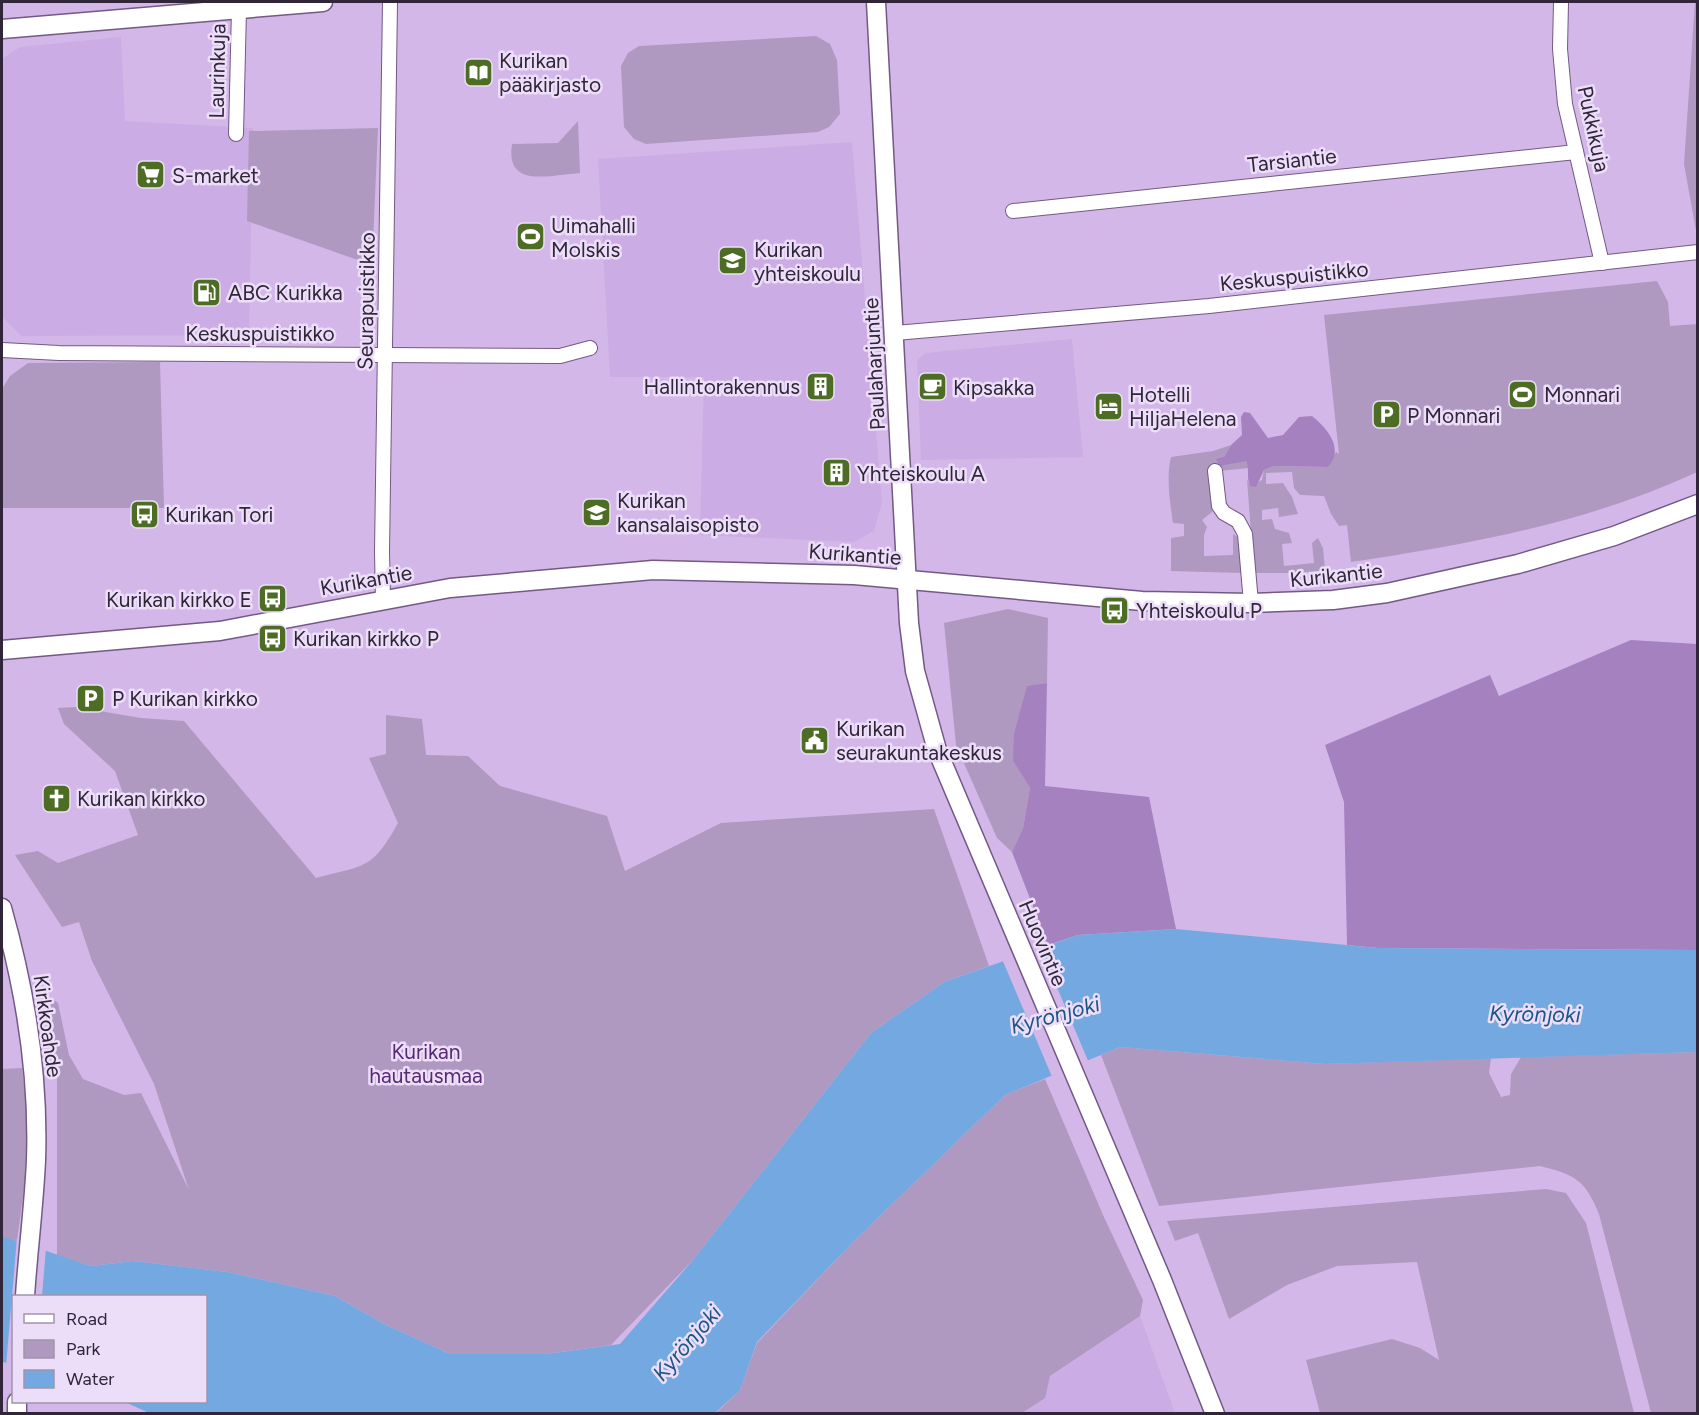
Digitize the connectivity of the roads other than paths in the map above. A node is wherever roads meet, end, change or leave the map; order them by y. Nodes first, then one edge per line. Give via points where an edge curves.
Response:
1 (323, 2) edge
2 (390, 2) edge
3 (876, 2) edge
4 (1561, 2) edge
5 (239, 9) junction
6 (2, 29) edge
7 (237, 134) dead end
8 (1576, 152) junction
9 (1013, 211) dead end
10 (1698, 252) edge
11 (1602, 263) junction
12 (895, 333) junction
13 (590, 348) dead end
14 (2, 350) edge
15 (385, 355) junction
16 (1215, 471) dead end
17 (1698, 504) edge
18 (908, 580) junction
19 (383, 600) junction
20 (1251, 603) junction
21 (2, 650) edge
22 (2, 908) edge
23 (25, 1295) edge
24 (1215, 1413) edge

1 - 5 main road
2 - 15 street, Seurapuistikko
3 - 12 main road, Paulaharjuntie
4 - 8 street, Pukkikuja via 1565,104
5 - 6 main road
5 - 7 street, Laurinkuja
8 - 9 street, Tarsiantie
8 - 11 street, Pukkikuja
10 - 11 street, Keskuspuistikko
11 - 12 street, Keskuspuistikko via 1209,306
12 - 18 main road, Paulaharjuntie
13 - 15 street, Keskuspuistikko via 560,356
14 - 15 street, Keskuspuistikko
15 - 19 street, Seurapuistikko
16 - 20 street via 1219,506 1238,521 1245,534
17 - 20 main road, Kurikantie via 1614,536 1450,580 1365,597
18 - 19 main road, Kurikantie via 843,574 660,570 450,588
18 - 20 main road, Kurikantie via 1127,601
18 - 24 main road, Huovintie via 915,671 937,750
19 - 21 main road, Kurikantie via 220,631
22 - 23 main road, Kirkkoahde via 22,991 33,1078 36,1160

